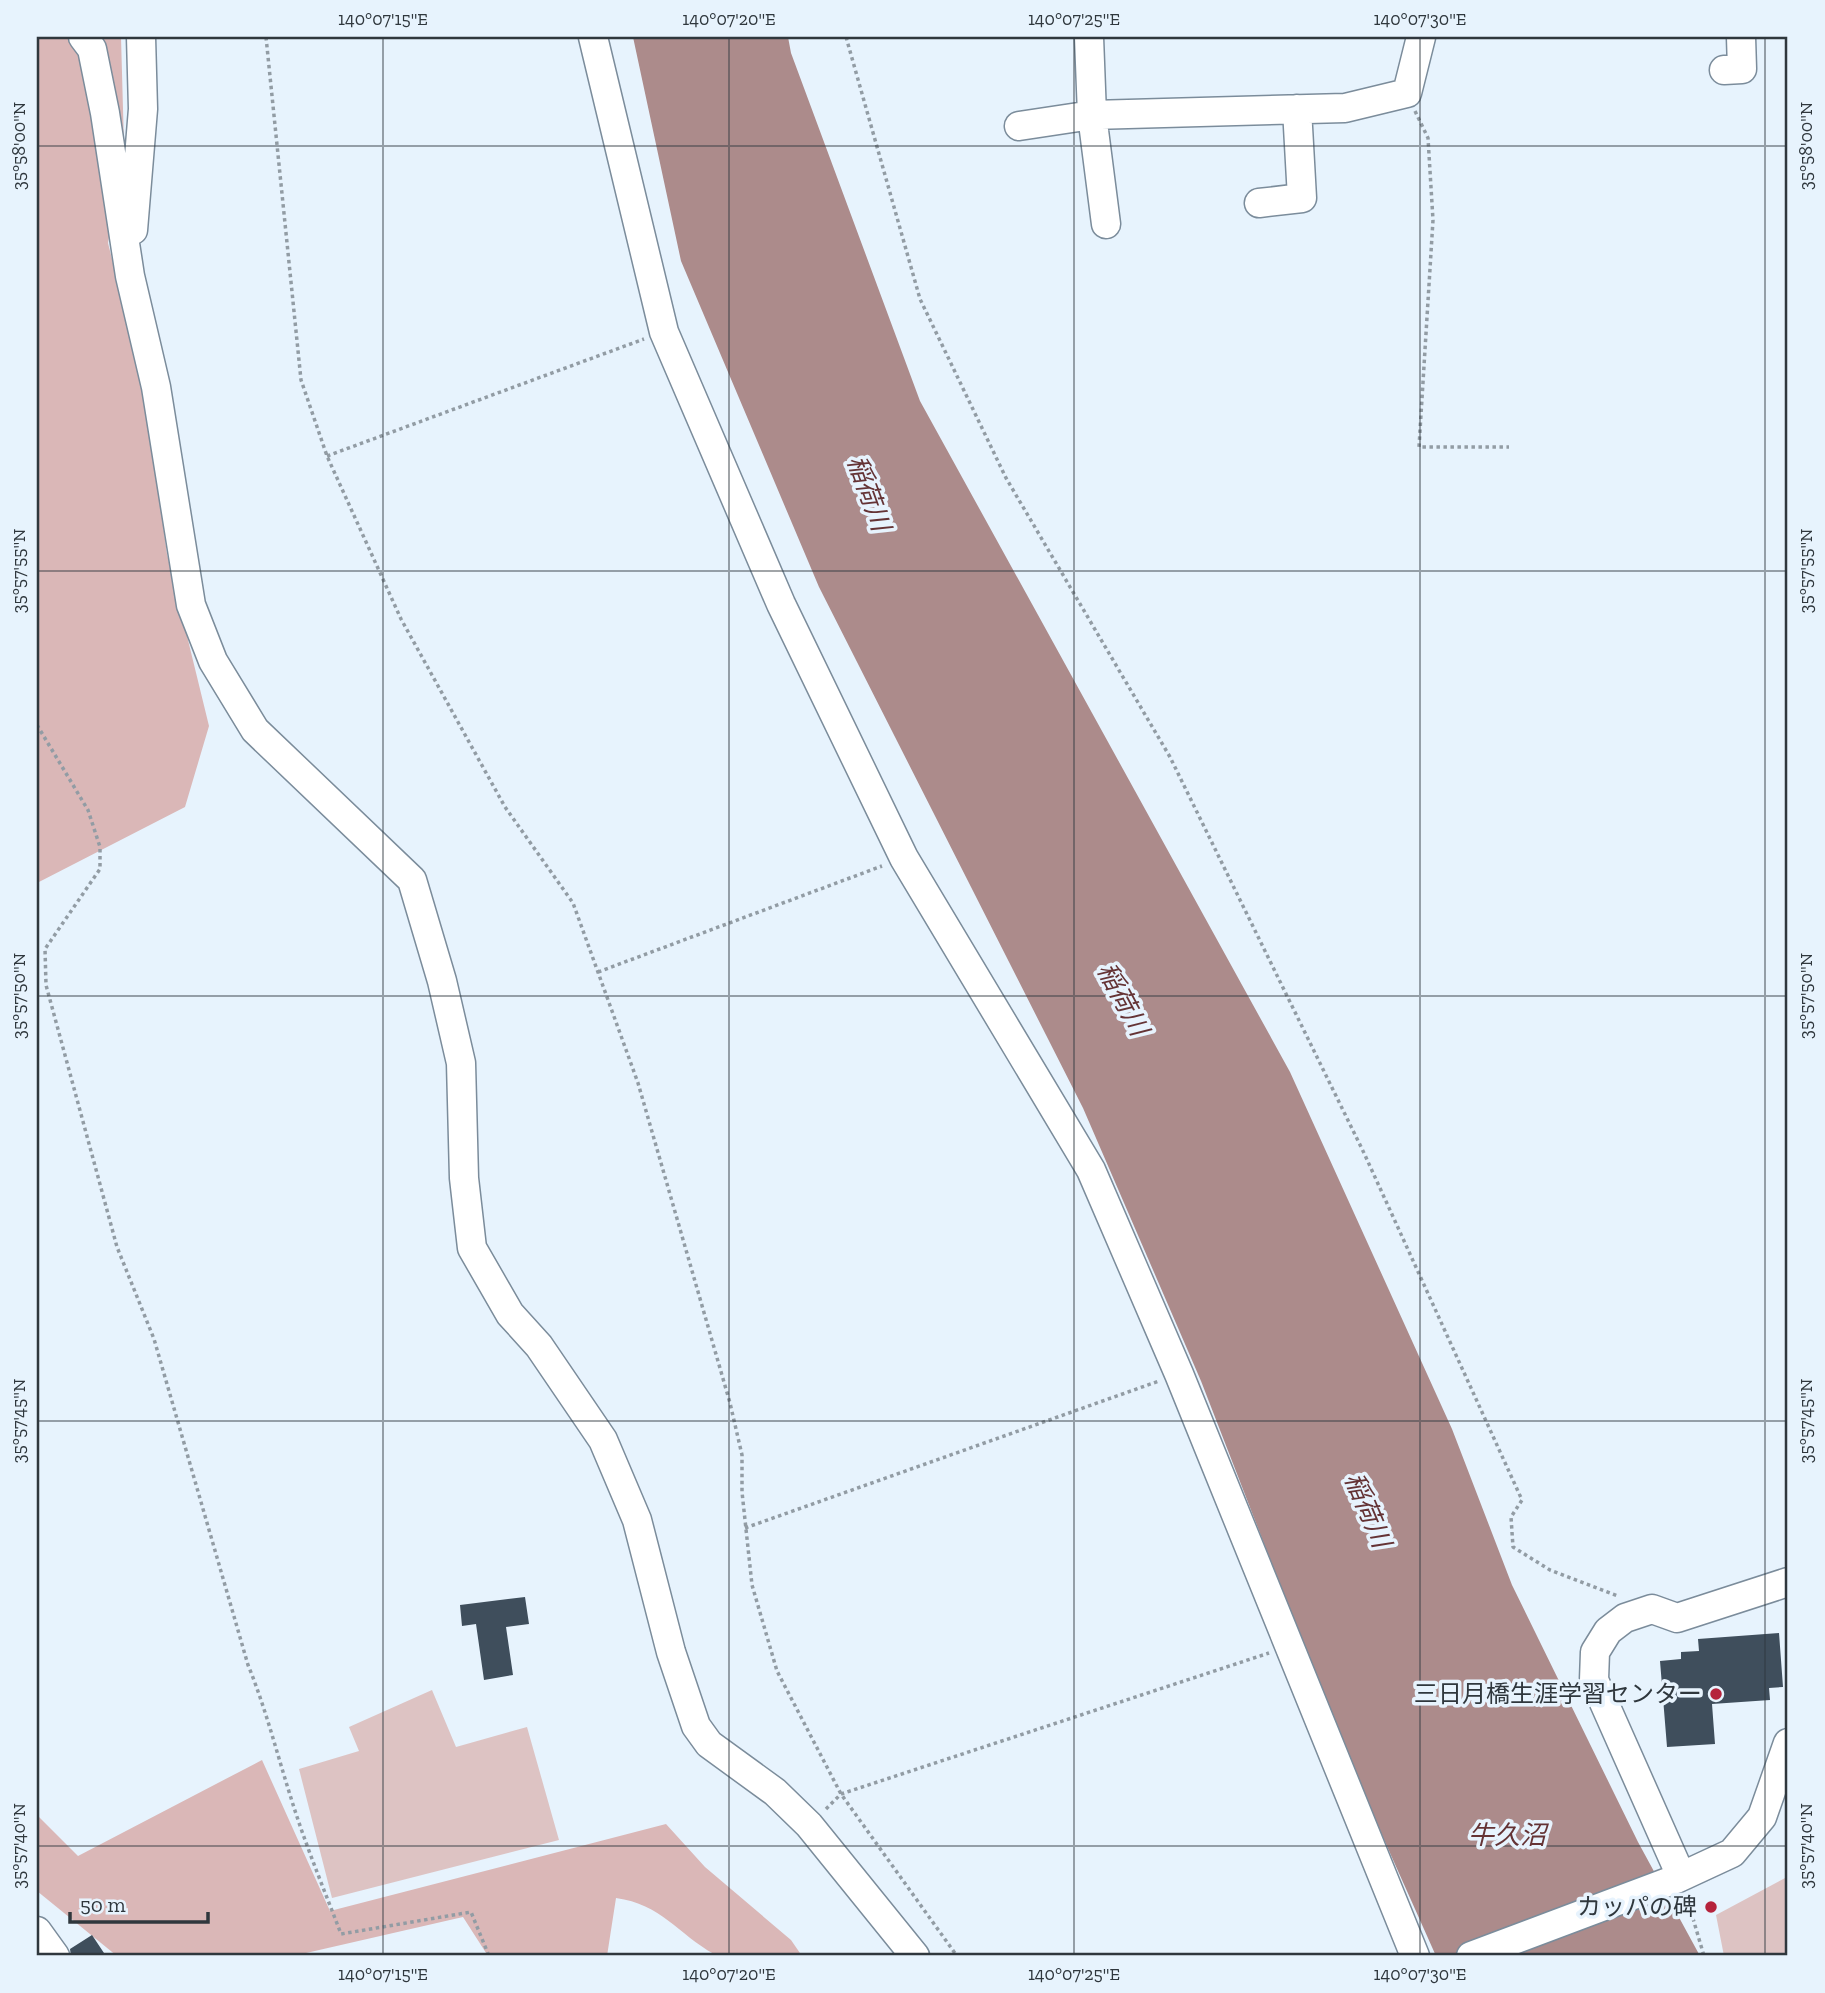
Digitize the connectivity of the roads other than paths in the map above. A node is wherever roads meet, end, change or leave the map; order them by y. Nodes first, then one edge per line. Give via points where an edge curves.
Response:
1 (83, 37) edge
2 (141, 37) edge
3 (593, 37) edge
4 (1089, 37) edge
5 (1421, 37) edge
6 (1741, 37) edge
7 (1724, 70) dead end
8 (1297, 109) junction
9 (1092, 115) junction
10 (1019, 126) dead end
11 (1259, 203) dead end
12 (1106, 224) dead end
13 (130, 276) junction
14 (1788, 1582) edge
15 (1788, 1743) edge
16 (1679, 1877) junction
17 (37, 1931) edge
18 (55, 1956) edge
19 (915, 1956) edge
20 (1415, 1956) edge
21 (1471, 1956) edge

1 - 13 street via 92,49 105,113
2 - 13 street via 143,109
3 - 20 street via 664,332 781,604 904,858 1091,1170 1179,1374
4 - 9 street
5 - 8 street via 1407,93 1345,108
6 - 7 street via 1742,69
8 - 9 street
8 - 11 street via 1302,198
9 - 10 street
9 - 12 street
13 - 19 street via 156,387 191,605 213,660 255,730 412,880 461,1063 464,1178 472,1248 510,1314 539,1346 603,1440 638,1520 671,1651 696,1726 709,1744 775,1792 809,1825
14 - 16 street via 1678,1618 1652,1609 1625,1618 1608,1631 1595,1652 1594,1680
15 - 16 street via 1771,1797 1748,1836 1732,1853
16 - 21 street
17 - 18 street

